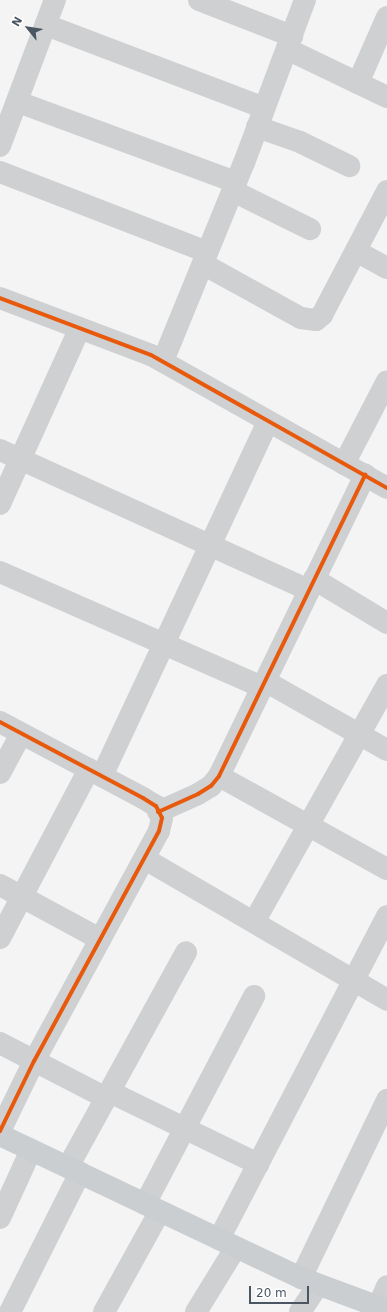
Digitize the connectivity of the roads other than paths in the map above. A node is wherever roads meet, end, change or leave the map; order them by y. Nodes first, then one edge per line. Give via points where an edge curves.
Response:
1 (55, 0) edge
2 (199, 0) edge
3 (306, 0) edge
4 (387, 17) edge
5 (46, 26) junction
6 (290, 42) junction
7 (358, 83) junction
8 (387, 97) edge
9 (18, 102) junction
10 (261, 117) junction
11 (0, 146) edge
12 (349, 166) dead end
13 (0, 172) edge
14 (234, 186) junction
15 (387, 191) edge
16 (310, 229) dead end
17 (356, 251) junction
18 (205, 258) junction
19 (387, 268) edge
20 (0, 298) edge
21 (80, 328) junction
22 (163, 361) junction
23 (387, 381) edge
24 (268, 422) junction
25 (0, 450) edge
26 (22, 460) junction
27 (344, 464) junction
28 (365, 475) junction
29 (387, 488) edge
30 (0, 504) edge
31 (211, 546) junction
32 (0, 572) edge
33 (312, 585) junction
34 (387, 623) edge
35 (166, 645) junction
36 (264, 684) junction
37 (387, 685) edge
38 (0, 722) edge
39 (21, 734) junction
40 (359, 734) junction
41 (387, 750) edge
42 (0, 772) edge
43 (96, 773) junction
44 (219, 776) junction
45 (158, 812) junction
46 (308, 825) junction
47 (145, 859) junction
48 (387, 869) edge
49 (0, 885) edge
50 (22, 896) junction
51 (387, 916) edge
52 (254, 922) junction
53 (0, 938) edge
54 (100, 939) junction
55 (186, 952) dead end
56 (354, 980) junction
57 (254, 996) dead end
58 (387, 1000) edge
59 (0, 1043) edge
60 (34, 1060) junction
61 (108, 1095) junction
62 (387, 1100) edge
63 (184, 1128) junction
64 (0, 1131) edge
65 (0, 1135) edge
66 (31, 1150) junction
67 (258, 1164) junction
68 (74, 1170) junction
69 (152, 1207) junction
70 (0, 1218) edge
71 (228, 1243) junction
72 (310, 1281) junction
73 (387, 1286) edge
74 (380, 1310) edge
75 (10, 1312) edge
76 (104, 1312) edge
77 (196, 1312) edge
78 (300, 1312) edge

1 - 5 street
2 - 6 street
3 - 6 street
4 - 7 street
5 - 9 street
5 - 10 street
6 - 7 street
6 - 10 street
7 - 8 street
9 - 11 street
9 - 14 street
10 - 12 street via 300,142
10 - 14 street
13 - 18 street
14 - 16 street
14 - 18 street
15 - 17 street
17 - 18 street via 322,315 316,320 309,321
17 - 19 street
18 - 22 street
20 - 21 street
21 - 22 street
21 - 26 street
22 - 24 street
23 - 27 street
24 - 27 street
24 - 31 street
25 - 26 street
26 - 30 street
26 - 31 street
27 - 28 street
28 - 29 street
28 - 33 street
31 - 33 street
31 - 35 street
32 - 35 street
33 - 34 street
33 - 36 street
35 - 36 street
35 - 43 street
36 - 40 street
36 - 44 street
37 - 40 street
38 - 39 street
39 - 42 street
39 - 43 street
40 - 41 street
40 - 46 street
43 - 45 street via 156,806
43 - 50 street
44 - 45 street via 211,786 198,794
44 - 46 street
45 - 47 street via 162,818 159,831
46 - 48 street
46 - 52 street
47 - 52 street
47 - 54 street
49 - 50 street
50 - 53 street
50 - 54 street
51 - 56 street
52 - 56 street
54 - 60 street
55 - 61 street
56 - 58 street
56 - 67 street
57 - 63 street
59 - 60 street
60 - 61 street
60 - 64 street
61 - 63 street
61 - 68 street
62 - 72 street
63 - 67 street
63 - 69 street
65 - 66 main road
66 - 68 main road
66 - 70 street
67 - 71 street
68 - 69 main road
68 - 75 street
69 - 71 main road
69 - 76 street
71 - 72 main road
71 - 77 street
72 - 74 main road
72 - 78 street
73 - 74 street

